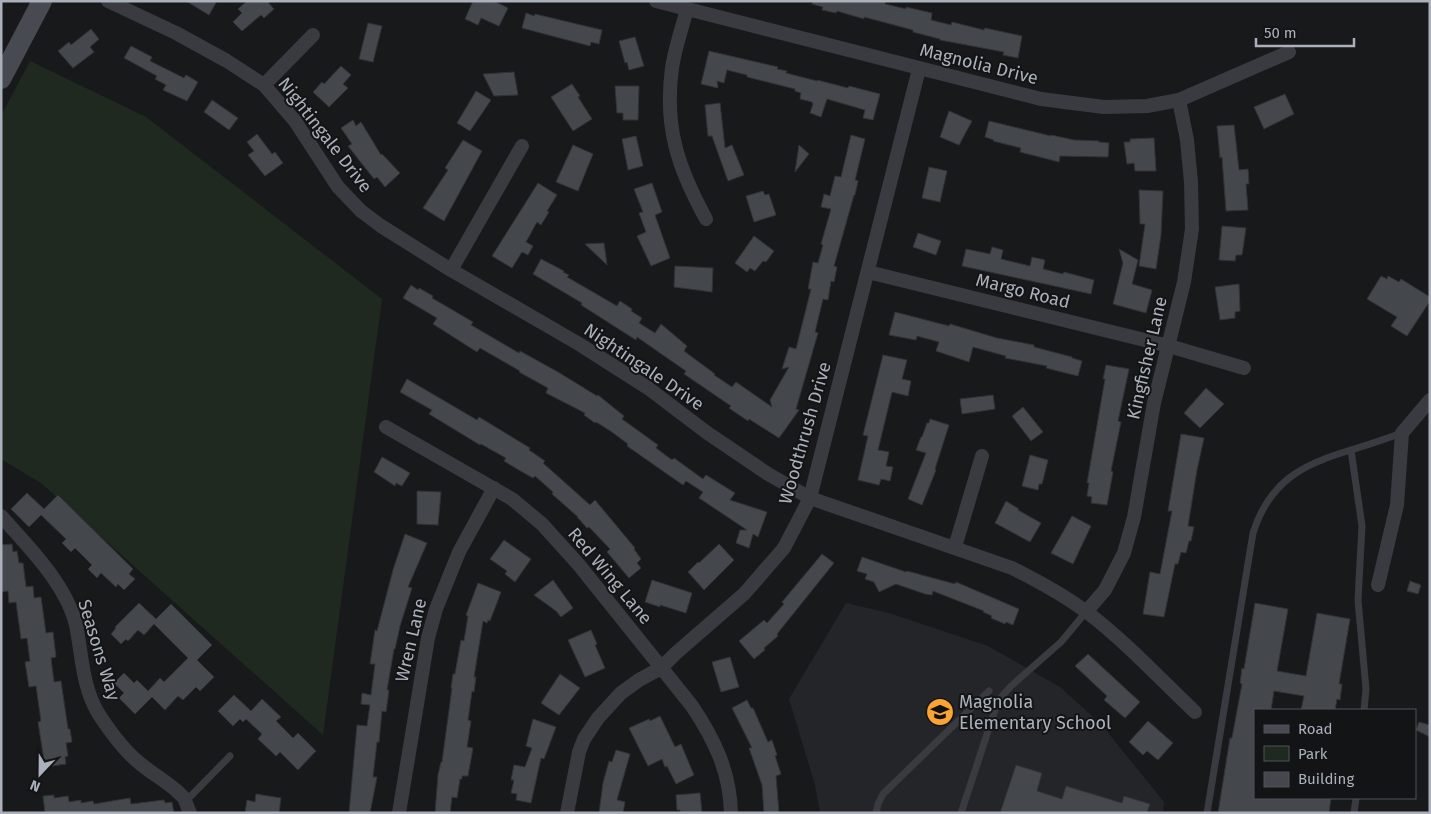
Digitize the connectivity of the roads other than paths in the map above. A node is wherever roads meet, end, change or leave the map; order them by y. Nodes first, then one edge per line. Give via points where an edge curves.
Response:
1 (42, 1) edge
2 (108, 1) edge
3 (656, 1) edge
4 (687, 9) junction
5 (313, 35) dead end
6 (1289, 52) dead end
7 (920, 69) junction
8 (1, 80) edge
9 (264, 85) junction
10 (1179, 100) junction
11 (522, 146) dead end
12 (706, 218) dead end
13 (451, 270) junction
14 (868, 272) junction
15 (1169, 346) junction
16 (1244, 368) dead end
17 (1429, 402) edge
18 (386, 428) dead end
19 (1402, 433) junction
20 (1351, 450) junction
21 (982, 456) dead end
22 (494, 488) junction
23 (810, 498) junction
24 (1, 516) edge
25 (955, 547) junction
26 (1378, 585) dead end
27 (1086, 612) junction
28 (661, 668) junction
29 (989, 691) dead end
30 (1364, 709) edge
31 (1195, 712) dead end
32 (230, 756) dead end
33 (1356, 799) edge
34 (188, 807) edge
35 (399, 813) edge
36 (568, 813) edge
37 (731, 813) edge
38 (876, 813) edge
39 (961, 813) edge
40 (1208, 813) edge
41 (1354, 813) edge

1 - 8 street
2 - 9 street, Nightingale Drive via 176,33
3 - 4 street, Magnolia Drive
4 - 7 street, Magnolia Drive
4 - 12 street via 672,67 670,118 680,167
5 - 9 street
6 - 10 street, Magnolia Drive
7 - 10 street, Magnolia Drive via 1041,100 1079,105 1129,107
7 - 14 street, Woodthrush Drive
9 - 13 street, Nightingale Drive via 295,121 338,187 361,211
10 - 15 street, Kingfisher Lane via 1190,158 1192,229
11 - 13 street
13 - 23 street, Nightingale Drive via 579,344 648,388 768,474
14 - 15 street, Margo Road
14 - 23 street, Woodthrush Drive
15 - 16 street, Margo Road
15 - 27 street, Kingfisher Lane via 1154,403 1134,517 1124,553 1105,590
17 - 19 street
18 - 22 street, Red Wing Lane
19 - 20 lane
19 - 26 street via 1397,504
20 - 30 lane via 1362,526 1358,600 1366,689
20 - 40 lane via 1319,460 1288,479 1265,504 1257,519
21 - 25 street
22 - 28 street, Red Wing Lane via 542,524
22 - 35 street, Wren Lane via 459,552 436,609 428,638
23 - 25 street, Nightingale Drive
23 - 28 street, Woodthrush Drive via 784,548 769,567 744,594
24 - 34 street, Seasons Way via 49,573 69,606 97,711 136,760 178,792
25 - 27 street, Nightingale Drive via 1012,568
27 - 31 street, Nightingale Drive
27 - 39 lane via 1061,642 998,701
28 - 36 street, Woodthrush Drive via 621,693 584,739 574,769
28 - 37 street, Red Wing Lane via 692,706 717,749 724,769
29 - 38 lane via 883,794
32 - 34 lane
33 - 41 lane

